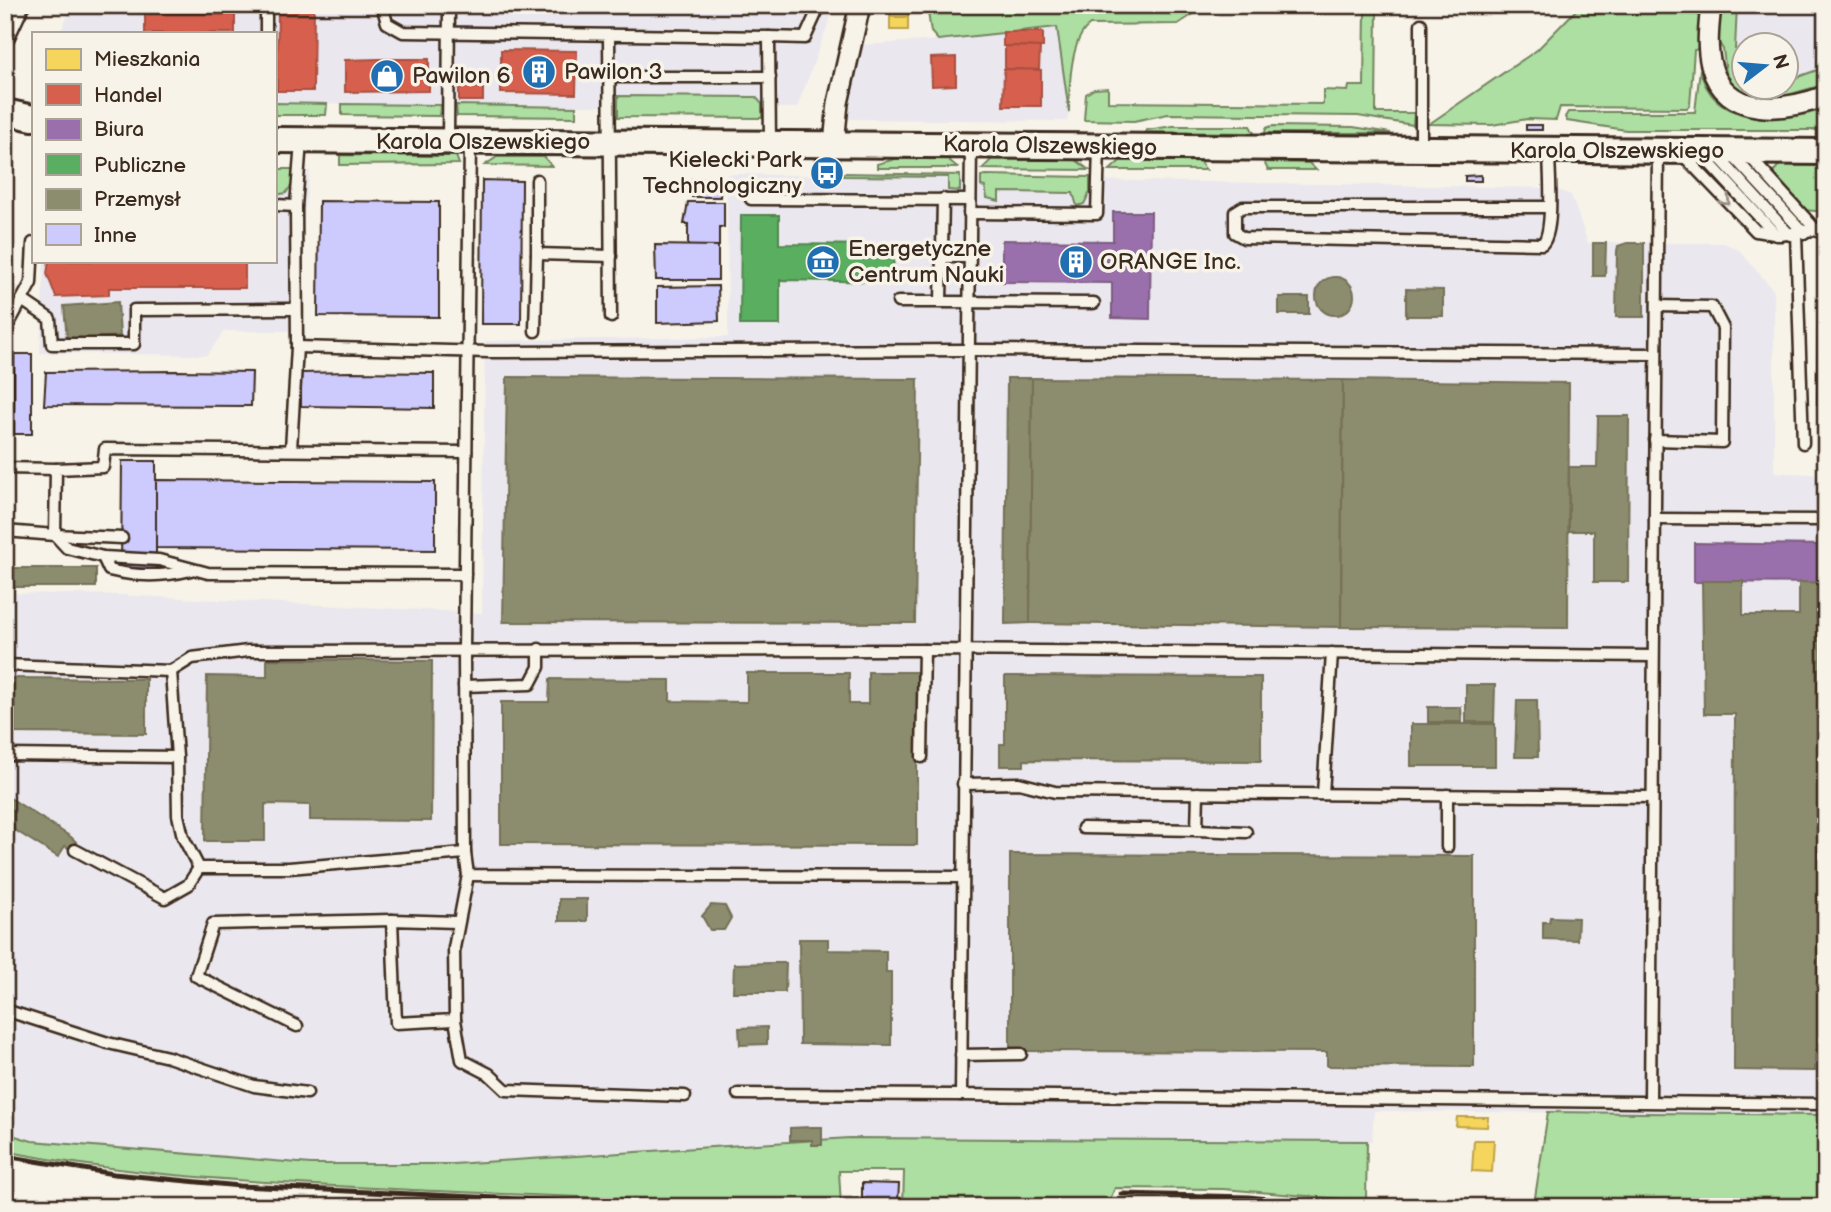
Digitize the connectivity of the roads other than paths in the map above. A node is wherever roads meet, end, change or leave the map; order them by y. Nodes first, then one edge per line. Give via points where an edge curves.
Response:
1 (19, 5) edge
2 (266, 5) edge
3 (382, 5) edge
4 (449, 5) edge
5 (820, 5) edge
6 (860, 5) edge
7 (1711, 5) edge
8 (1421, 24) dead end
9 (266, 32) edge
10 (449, 32) junction
11 (5, 35) edge
12 (609, 35) junction
13 (769, 37) junction
14 (609, 77) junction
15 (770, 77) junction
16 (1826, 96) edge
17 (5, 113) edge
18 (32, 118) edge
19 (276, 140) edge
20 (301, 141) junction
21 (610, 142) junction
22 (459, 143) junction
23 (770, 144) junction
24 (834, 144) junction
25 (971, 145) junction
26 (1098, 146) junction
27 (1421, 150) junction
28 (1549, 151) junction
29 (1704, 152) junction
30 (1826, 152) edge
31 (537, 180) dead end
32 (751, 199) dead end
33 (943, 200) junction
34 (970, 200) junction
35 (276, 205) edge
36 (296, 206) junction
37 (1549, 207) junction
38 (969, 213) junction
39 (1821, 229) edge
40 (1797, 234) junction
41 (1776, 235) junction
42 (537, 254) junction
43 (611, 256) junction
44 (942, 257) junction
45 (968, 257) junction
46 (32, 262) edge
47 (22, 300) junction
48 (898, 302) dead end
49 (941, 302) junction
50 (968, 302) junction
51 (1094, 303) dead end
52 (1657, 306) junction
53 (295, 309) junction
54 (611, 317) dead end
55 (5, 331) edge
56 (535, 331) dead end
57 (297, 347) junction
58 (467, 349) junction
59 (967, 350) junction
60 (1656, 354) junction
61 (1655, 440) junction
62 (1803, 443) dead end
63 (291, 449) junction
64 (466, 452) junction
65 (5, 468) edge
66 (56, 469) junction
67 (1655, 519) junction
68 (1826, 520) edge
69 (5, 531) edge
70 (55, 536) junction
71 (122, 538) dead end
72 (103, 557) junction
73 (195, 569) junction
74 (464, 574) junction
75 (464, 649) junction
76 (539, 649) junction
77 (924, 650) junction
78 (964, 650) junction
79 (1332, 653) junction
80 (1653, 656) junction
81 (5, 665) edge
82 (171, 671) junction
83 (464, 686) junction
84 (5, 755) edge
85 (177, 757) junction
86 (922, 757) dead end
87 (963, 784) junction
88 (1198, 793) junction
89 (1323, 794) junction
90 (1447, 795) junction
91 (1652, 797) junction
92 (1083, 828) dead end
93 (1197, 831) junction
94 (1246, 832) dead end
95 (1447, 848) dead end
96 (75, 850) dead end
97 (465, 853) junction
98 (198, 868) junction
99 (468, 875) junction
100 (963, 877) junction
101 (393, 920) junction
102 (456, 922) junction
103 (5, 1010) edge
104 (455, 1020) junction
105 (297, 1026) dead end
106 (961, 1055) junction
107 (1021, 1055) dead end
108 (307, 1093) dead end
109 (738, 1094) dead end
110 (961, 1095) junction
111 (685, 1096) dead end
112 (1650, 1101) junction
113 (1826, 1104) edge

1 - 11 street
2 - 9 lane
3 - 10 lane via 387,23 403,32
4 - 10 lane
5 - 13 lane via 805,38
6 - 24 street via 838,103
7 - 16 street via 1710,62 1729,97 1750,106 1779,108
8 - 27 lane
10 - 12 lane
10 - 22 lane
12 - 13 lane
12 - 14 lane
13 - 15 lane
14 - 15 lane
14 - 21 lane
15 - 23 lane
17 - 18 street
19 - 20 street, Karola Olszewskiego
20 - 22 street, Karola Olszewskiego
20 - 36 lane
21 - 22 street, Karola Olszewskiego
21 - 23 street, Karola Olszewskiego
21 - 43 lane
22 - 58 lane
23 - 24 street, Karola Olszewskiego
24 - 25 street, Karola Olszewskiego
25 - 26 street, Karola Olszewskiego
25 - 34 lane
26 - 27 street, Karola Olszewskiego
26 - 38 lane via 1097,214
27 - 28 street, Karola Olszewskiego
28 - 29 street, Karola Olszewskiego
28 - 37 lane
29 - 30 street, Karola Olszewskiego
29 - 39 lane
29 - 40 lane
29 - 41 lane
29 -> 41 lane via 1756,230
29 - 52 lane
31 - 42 lane
32 - 33 lane
33 - 34 lane
33 - 44 lane
34 - 38 lane
35 - 36 lane
36 - 53 lane
37 - 37 lane via 1548,238 1539,244 1244,238 1235,233 1233,223 1235,212 1243,207
38 - 45 lane
39 - 40 lane
40 - 41 lane
40 - 62 lane
42 - 43 lane
42 - 56 lane
43 - 54 lane
44 - 45 lane
44 - 49 lane
45 - 50 lane
46 - 47 lane via 31,282
47 - 53 lane via 50,319 52,344 134,344 134,310
47 - 55 lane
48 - 49 lane
49 - 50 lane
50 - 51 lane
50 - 59 lane
52 - 60 lane
52 - 61 lane via 1712,307 1723,328 1722,442
53 - 57 lane
57 - 58 lane
57 - 63 lane
58 - 59 lane
58 - 64 lane
59 - 60 lane
59 - 78 lane
60 - 61 lane
61 - 67 lane
63 - 64 lane
63 - 66 lane via 104,449 103,467
64 - 74 lane
65 - 66 lane
66 - 70 lane
67 - 68 lane
67 - 80 lane
69 - 70 lane
70 - 71 lane
70 - 72 lane via 67,548
72 - 73 lane via 159,560
72 - 73 lane via 109,570 131,576
73 - 74 lane via 208,573
74 - 75 lane
75 - 76 lane
75 - 82 lane via 248,651 192,658
75 - 83 lane
76 - 77 lane
76 - 83 lane via 539,667 530,684
77 - 78 lane
77 - 86 lane
78 - 79 lane
78 - 87 lane
79 - 80 lane
79 - 89 lane
80 - 91 lane
81 - 82 lane
82 - 85 lane
83 - 97 lane
84 - 85 lane
85 - 98 lane via 178,815
87 - 88 lane via 1019,783 1055,792
87 - 100 lane
88 - 89 lane
88 - 93 lane
89 - 90 lane
90 - 91 lane
90 - 95 lane
91 - 112 lane
92 - 93 lane
93 - 94 lane
96 - 98 lane via 165,898 188,885
97 - 98 lane via 289,868
97 - 99 lane
99 - 100 lane
99 - 102 lane
100 - 106 lane
101 - 102 lane
101 - 104 lane via 396,1023
101 - 105 lane via 214,924 195,976
102 - 104 lane
103 - 108 lane via 254,1086
104 - 111 lane via 462,1060 489,1074 506,1090
106 - 107 lane
106 - 110 lane
109 - 110 lane
110 - 112 lane
112 - 113 lane

